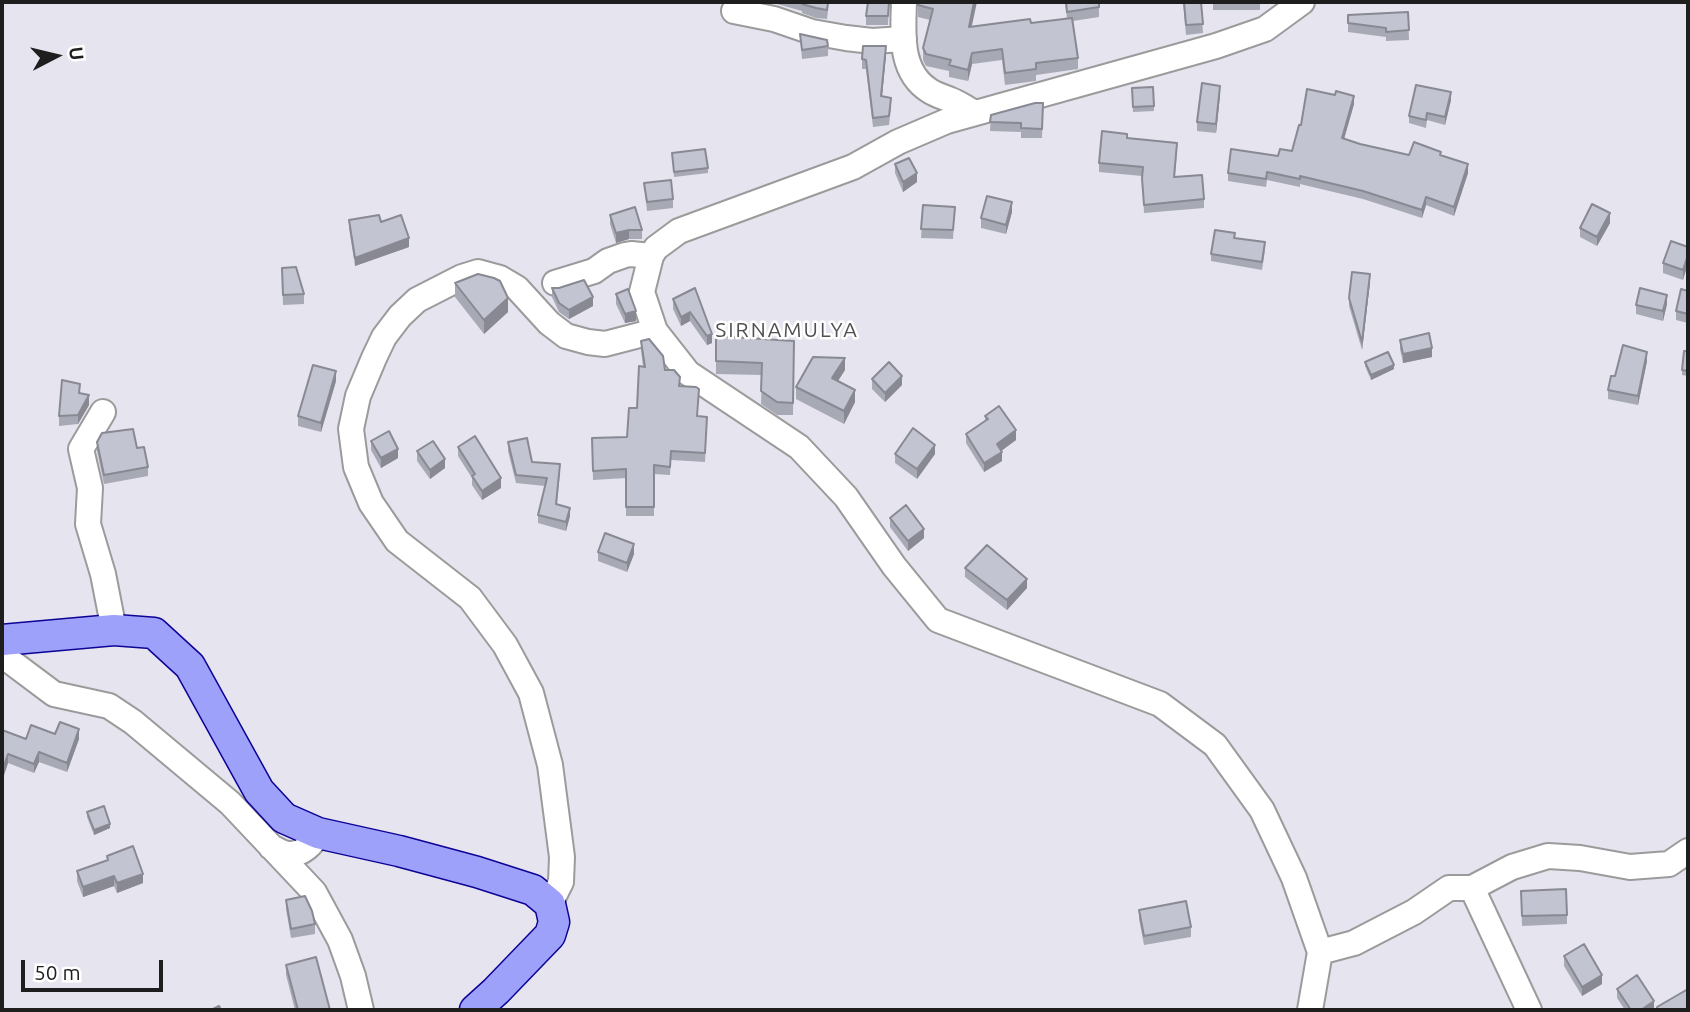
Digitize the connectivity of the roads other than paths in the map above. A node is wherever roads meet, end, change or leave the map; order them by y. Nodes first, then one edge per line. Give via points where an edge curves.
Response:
1 (904, 2) edge
2 (1302, 2) edge
3 (734, 11) dead end
4 (904, 39) junction
5 (975, 113) junction
6 (650, 256) junction
7 (555, 283) dead end
8 (655, 331) junction
9 (103, 412) dead end
10 (114, 630) junction
11 (2, 640) edge
12 (2, 654) edge
13 (318, 833) junction
14 (271, 847) junction
15 (1688, 851) edge
16 (1472, 888) junction
17 (550, 904) junction
18 (1320, 952) junction
19 (361, 1010) edge
20 (475, 1010) edge
21 (1310, 1010) edge
22 (1529, 1010) edge

1 - 4 street
2 - 5 street via 1265,29 1216,46
3 - 4 street via 845,38
4 - 5 street via 906,60 916,78 930,91
5 - 6 street via 898,142 853,167 679,231
6 - 7 street via 625,255
6 - 8 street via 642,292
8 - 17 street via 605,344 566,336 517,288 500,278 478,272 462,277 417,300 384,337 358,396 351,429 356,467 371,503 397,541 470,598 505,645 531,693 550,765 562,857 561,882
8 - 18 street via 688,373 799,447 846,497 938,620 1160,704 1215,745 1262,810 1294,878
9 - 10 street via 81,449 90,488 88,524
10 - 11 main road
10 - 13 main road via 154,633 190,666 259,791 284,818
12 - 14 street via 54,694 109,706 133,722 230,803
13 - 14 street via 301,852 288,855
13 - 17 main road via 477,872 533,890
14 - 19 street via 314,892 340,940
15 - 16 street via 1669,864 1630,867 1548,856 1512,867
16 - 18 street via 1449,888 1354,943
16 - 22 street
17 - 20 main road via 554,922 550,935
18 - 21 street

